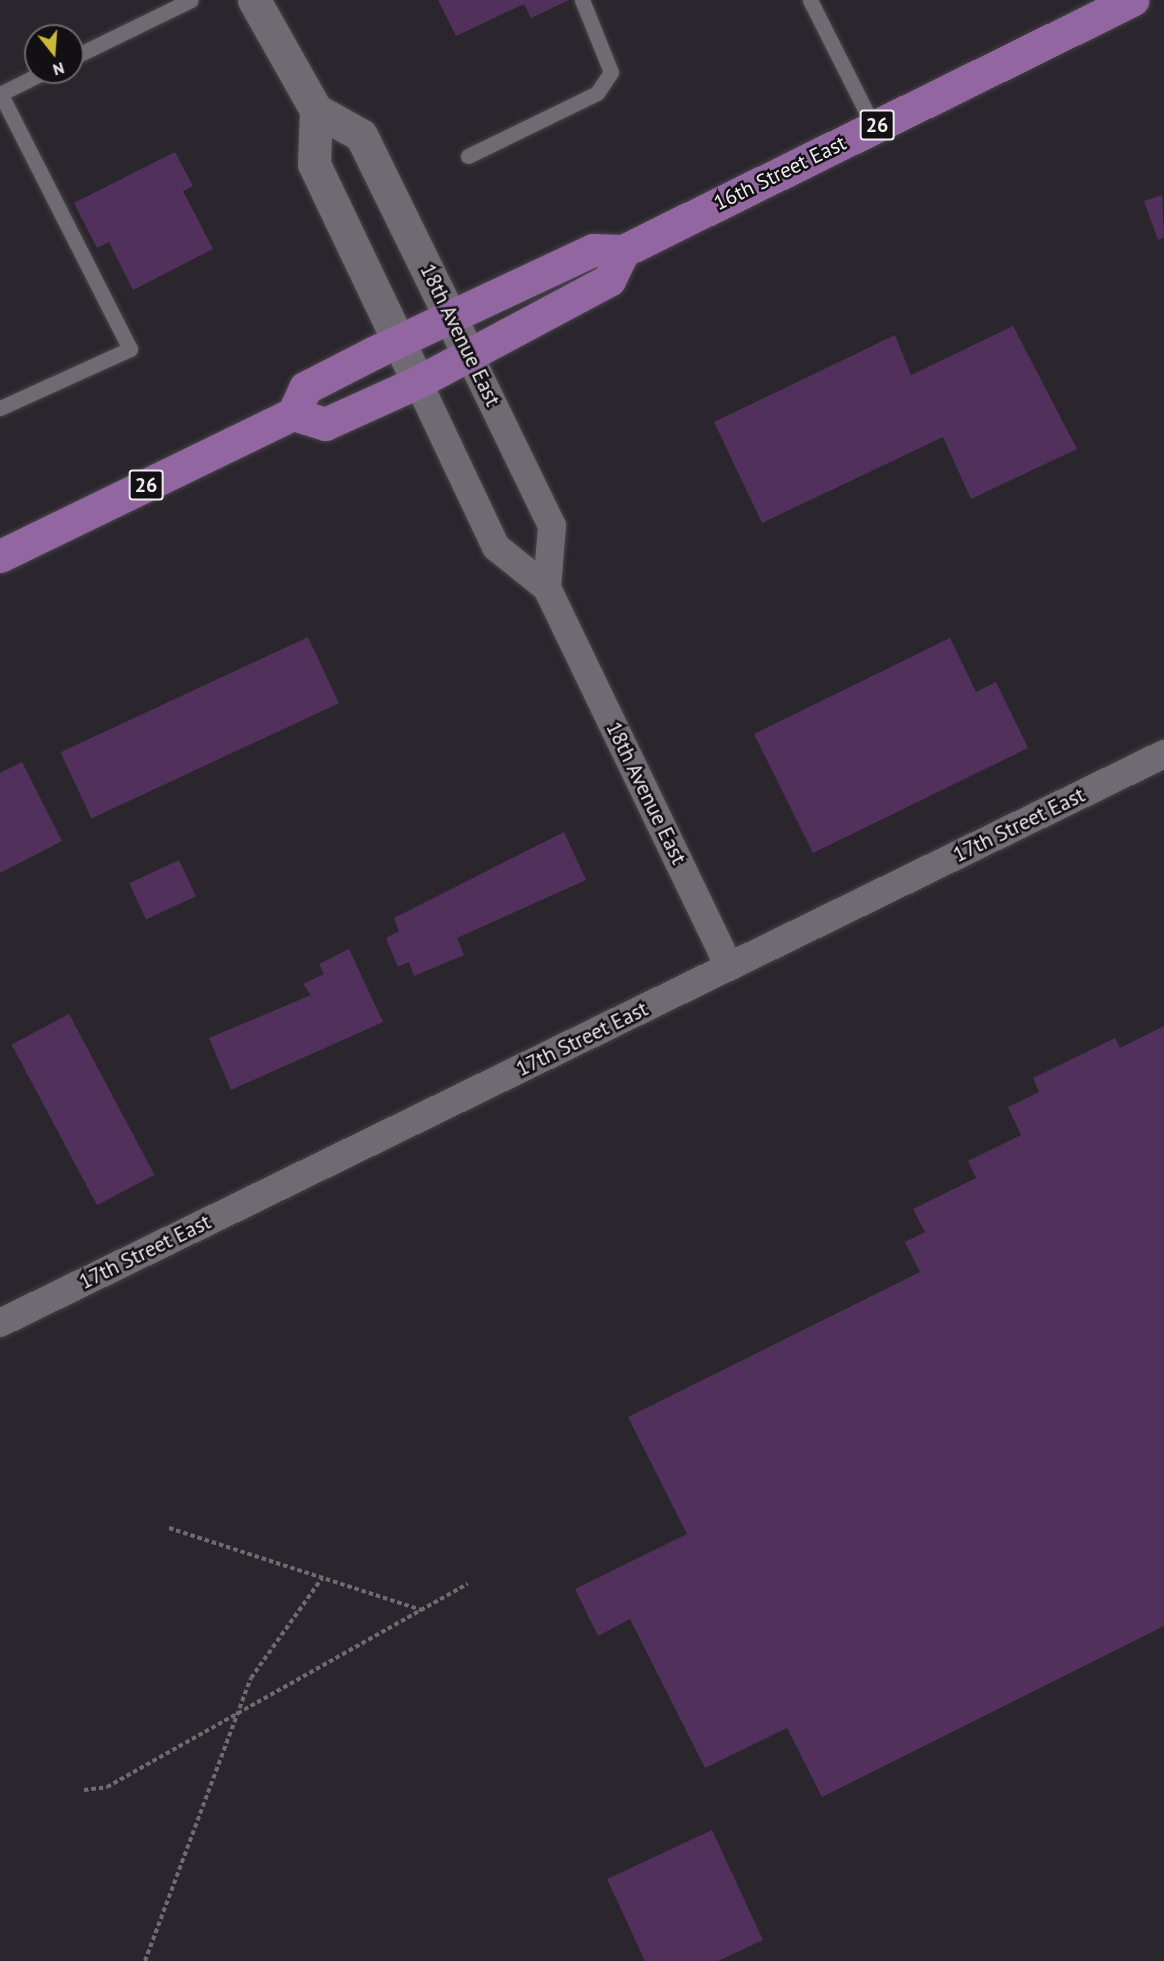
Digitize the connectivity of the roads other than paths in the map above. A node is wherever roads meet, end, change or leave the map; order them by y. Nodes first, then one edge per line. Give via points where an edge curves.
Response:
1 (191, 0) edge
2 (254, 0) edge
3 (582, 0) edge
4 (810, 0) edge
5 (1132, 0) edge
6 (84, 52) edge
7 (24, 82) edge
8 (0, 93) edge
9 (316, 110) junction
10 (874, 127) junction
11 (468, 156) dead end
12 (622, 251) junction
13 (452, 315) junction
14 (399, 341) junction
15 (469, 355) junction
16 (418, 382) junction
17 (0, 408) edge
18 (293, 414) junction
19 (0, 556) edge
20 (547, 588) junction
21 (1164, 753) edge
22 (729, 967) junction
23 (0, 1323) edge

1 - 6 lane
2 - 9 street
3 - 11 lane via 611,72 597,93
4 - 10 lane
5 - 10 main road, 16th Street East / 26
7 - 8 lane
8 - 17 lane via 130,349
9 - 13 street, 18th Avenue East via 360,135
9 - 14 street, 18th Avenue East via 314,164
10 - 12 main road, 16th Street East / 26
12 - 13 main road, 16th Street East / 26 via 593,250
12 - 15 main road via 609,280
13 - 14 main road, 16th Street East / 26
13 - 15 street, 18th Avenue East
14 - 16 street, 18th Avenue East
14 - 18 main road, 16th Street East / 26 via 312,384
15 - 16 main road
15 - 20 street, 18th Avenue East via 552,526
16 - 18 main road via 325,424
16 - 20 street, 18th Avenue East via 496,547
18 - 19 main road, 26
20 - 22 street, 18th Avenue East
21 - 22 street, 17th Street East
22 - 23 street, 17th Street East

